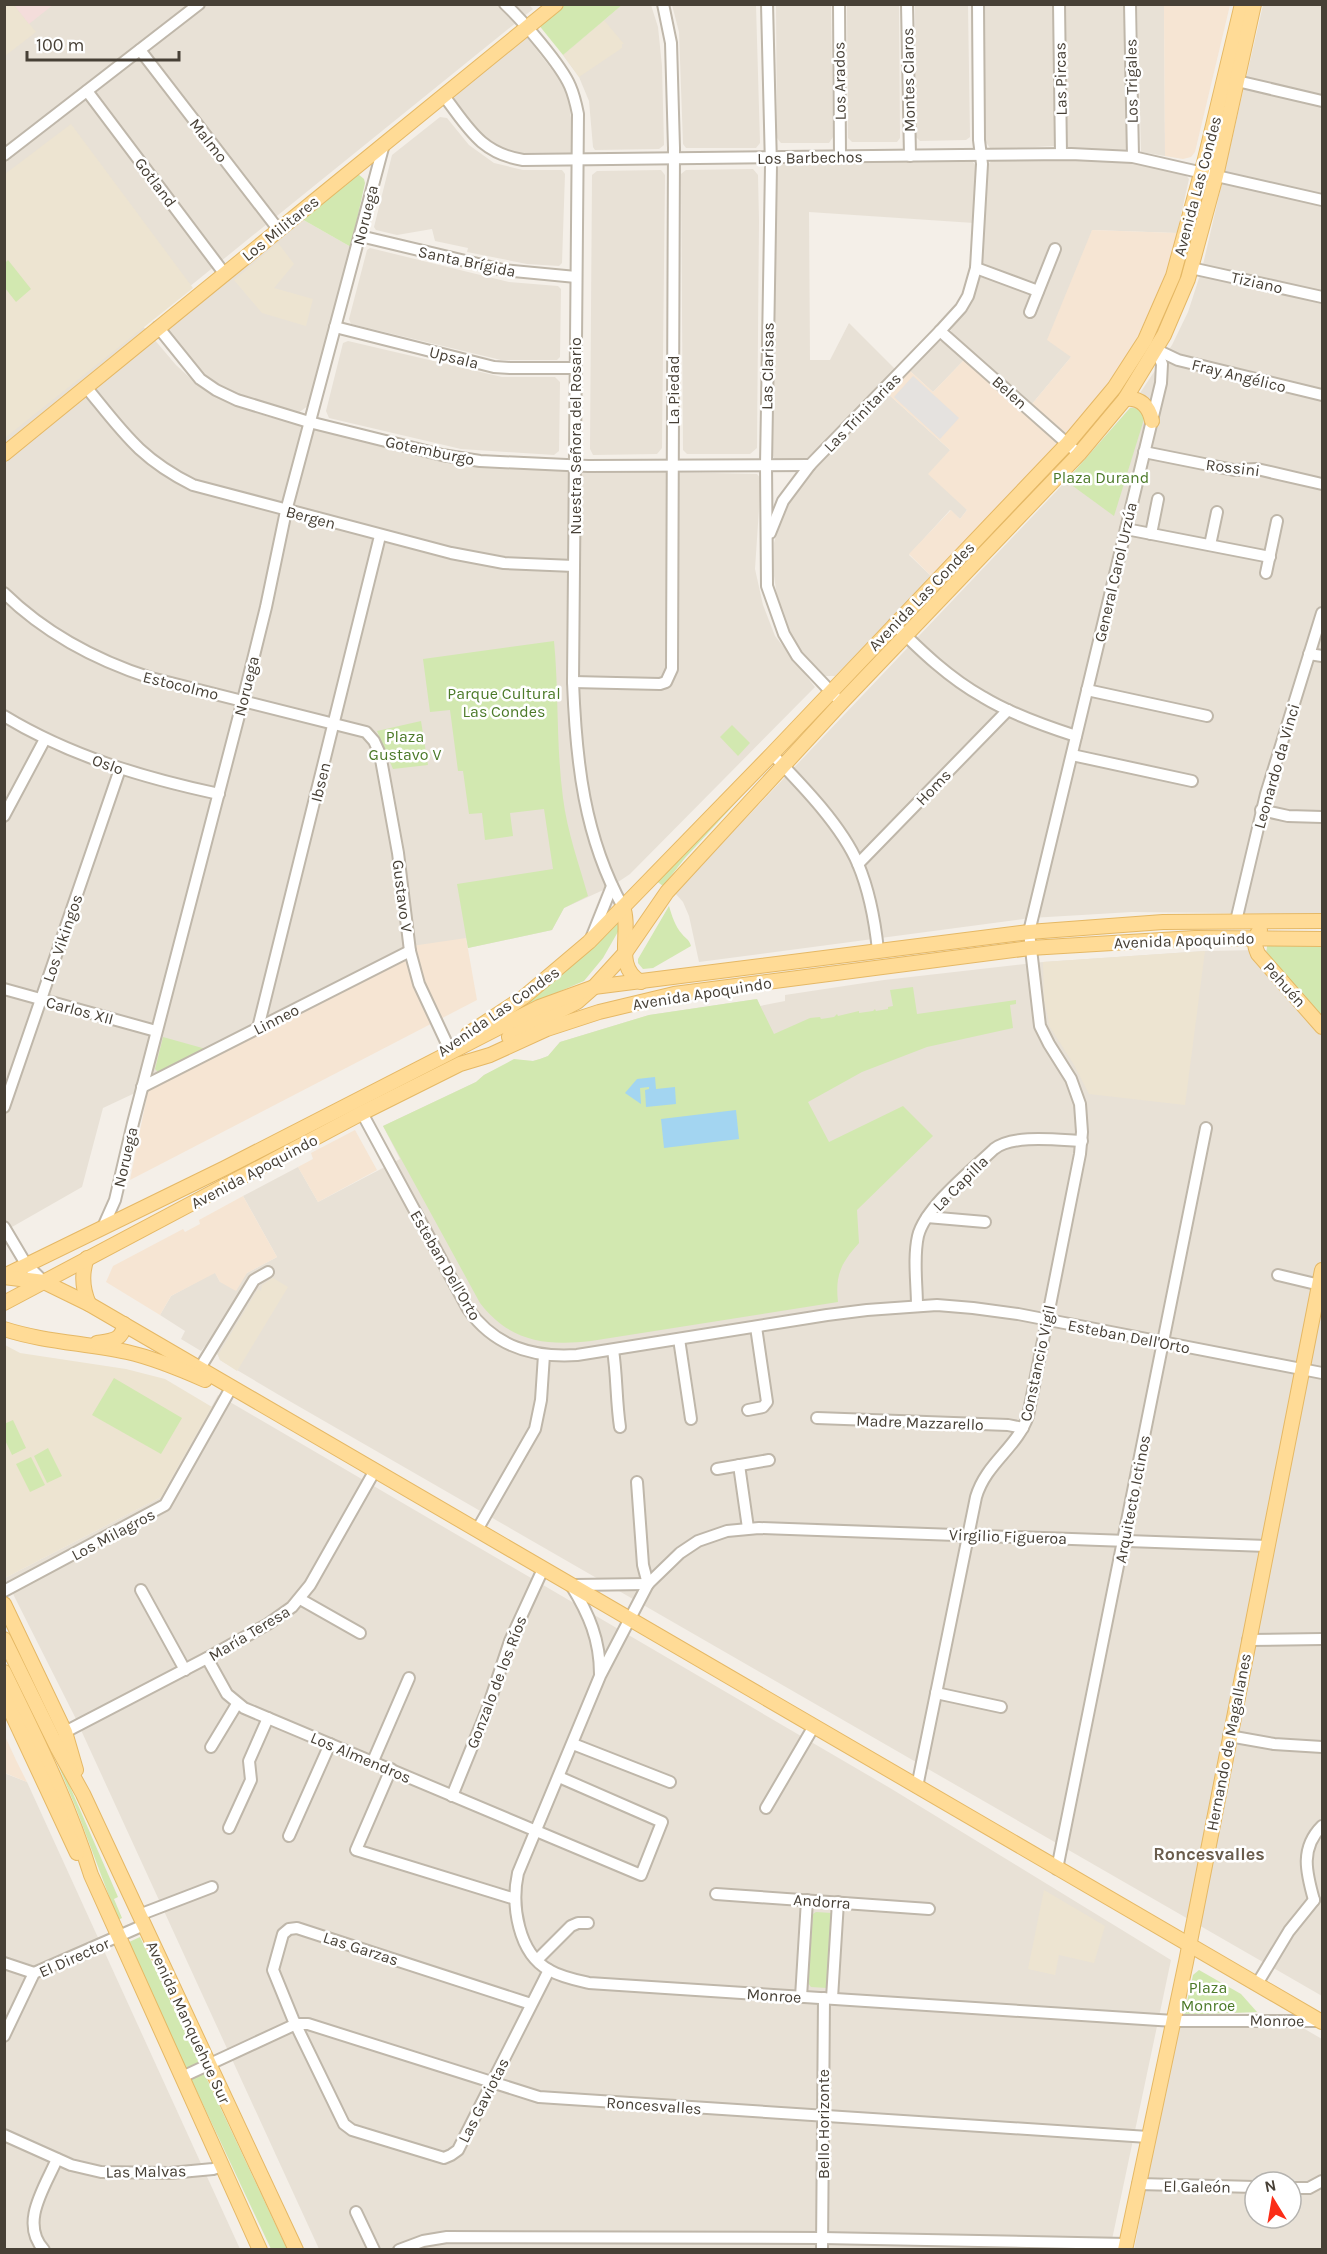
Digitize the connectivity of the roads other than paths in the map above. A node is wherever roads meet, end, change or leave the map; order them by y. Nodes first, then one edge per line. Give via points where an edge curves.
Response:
1 (199, 4) edge
2 (505, 4) edge
3 (556, 4) edge
4 (663, 4) edge
5 (767, 4) edge
6 (839, 4) edge
7 (907, 4) edge
8 (978, 4) edge
9 (1059, 4) edge
10 (1130, 4) edge
11 (1242, 4) edge
12 (1254, 4) edge
13 (527, 28) junction
14 (140, 50) junction
15 (1237, 81) junction
16 (87, 91) junction
17 (444, 96) junction
18 (1323, 101) edge
19 (384, 144) junction
20 (1061, 154) junction
21 (4, 155) edge
22 (981, 155) junction
23 (910, 156) junction
24 (840, 157) junction
25 (1133, 157) junction
26 (770, 158) junction
27 (674, 159) junction
28 (578, 161) junction
29 (1202, 172) junction
30 (1216, 176) junction
31 (1323, 200) edge
32 (279, 229) junction
33 (360, 236) junction
34 (1055, 249) dead end
35 (976, 268) junction
36 (1191, 268) junction
37 (224, 273) junction
38 (576, 277) junction
39 (1038, 291) junction
40 (1323, 297) edge
41 (1030, 312) dead end
42 (158, 327) junction
43 (335, 327) junction
44 (940, 331) junction
45 (1156, 350) junction
46 (575, 368) junction
47 (86, 387) junction
48 (1323, 395) edge
49 (1125, 399) junction
50 (309, 422) junction
51 (1152, 422) junction
52 (1068, 443) junction
53 (1144, 452) junction
54 (4, 453) edge
55 (1079, 454) junction
56 (576, 465) junction
57 (766, 465) junction
58 (810, 465) junction
59 (672, 466) junction
60 (1323, 484) edge
61 (1158, 499) dead end
62 (286, 511) junction
63 (1217, 512) dead end
64 (1277, 521) dead end
65 (1126, 529) junction
66 (1151, 534) junction
67 (381, 536) junction
68 (1210, 545) junction
69 (1270, 557) junction
70 (574, 566) junction
71 (766, 566) junction
72 (1266, 573) dead end
73 (4, 593) edge
74 (1323, 613) edge
75 (894, 624) junction
76 (905, 635) junction
77 (1309, 654) junction
78 (1323, 656) edge
79 (573, 682) junction
80 (1087, 690) junction
81 (830, 691) junction
82 (243, 700) junction
83 (842, 702) junction
84 (1008, 710) junction
85 (4, 716) edge
86 (1207, 716) dead end
87 (334, 725) junction
88 (1076, 736) junction
89 (45, 739) junction
90 (374, 741) joint
91 (772, 754) junction
92 (1072, 755) junction
93 (784, 766) junction
94 (120, 769) junction
95 (1192, 781) dead end
96 (219, 794) junction
97 (1261, 810) junction
98 (4, 816) edge
99 (1323, 817) edge
100 (858, 864) junction
101 (612, 886) junction
102 (623, 907) junction
103 (1236, 921) junction
104 (1281, 921) junction
105 (1323, 921) edge
106 (1029, 932) junction
107 (1255, 938) junction
108 (1323, 939) edge
109 (588, 942) junction
110 (1030, 948) junction
111 (878, 950) junction
112 (410, 951) junction
113 (625, 953) junction
114 (640, 982) junction
115 (594, 987) junction
116 (4, 989) edge
117 (40, 1000) junction
118 (1323, 1027) edge
119 (258, 1028) junction
120 (156, 1031) junction
121 (447, 1046) junction
122 (460, 1064) junction
123 (419, 1067) junction
124 (142, 1088) junction
125 (4, 1107) edge
126 (362, 1113) junction
127 (1206, 1128) dead end
128 (1082, 1141) junction
129 (927, 1217) junction
130 (985, 1222) dead end
131 (4, 1227) edge
132 (104, 1227) junction
133 (87, 1258) junction
134 (26, 1264) junction
135 (1323, 1270) edge
136 (268, 1272) dead end
137 (1278, 1275) dead end
138 (4, 1276) edge
139 (44, 1282) junction
140 (1320, 1285) junction
141 (4, 1303) edge
142 (89, 1304) junction
143 (917, 1306) junction
144 (1047, 1319) junction
145 (124, 1324) junction
146 (756, 1327) junction
147 (4, 1329) edge
148 (679, 1339) junction
149 (1164, 1342) junction
150 (77, 1344) junction
151 (613, 1350) junction
152 (544, 1355) junction
153 (200, 1368) junction
154 (1302, 1370) junction
155 (1323, 1373) edge
156 (231, 1388) junction
157 (748, 1410) dead end
158 (817, 1418) dead end
159 (691, 1419) dead end
160 (620, 1427) dead end
161 (1023, 1428) junction
162 (769, 1460) dead end
163 (739, 1465) junction
164 (717, 1469) dead end
165 (374, 1472) junction
166 (638, 1482) dead end
167 (748, 1528) junction
168 (477, 1530) junction
169 (968, 1535) junction
170 (1124, 1540) junction
171 (1267, 1546) junction
172 (543, 1569) junction
173 (648, 1584) junction
174 (571, 1585) junction
175 (141, 1590) dead end
176 (4, 1591) edge
177 (300, 1599) junction
178 (4, 1604) edge
179 (629, 1619) junction
180 (360, 1633) dead end
181 (4, 1639) edge
182 (1323, 1639) edge
183 (1248, 1640) junction
184 (207, 1658) junction
185 (185, 1670) junction
186 (4, 1672) edge
187 (600, 1676) junction
188 (410, 1678) dead end
189 (936, 1693) junction
190 (4, 1697) edge
191 (237, 1704) junction
192 (1000, 1707) dead end
193 (268, 1718) junction
194 (814, 1726) junction
195 (65, 1732) junction
196 (1229, 1736) junction
197 (330, 1744) junction
198 (573, 1744) junction
199 (1323, 1747) edge
200 (211, 1748) dead end
201 (373, 1761) junction
202 (390, 1769) junction
203 (559, 1777) junction
204 (670, 1782) dead end
205 (917, 1787) junction
206 (83, 1794) junction
207 (452, 1796) junction
208 (766, 1808) dead end
209 (1323, 1826) edge
210 (230, 1828) dead end
211 (536, 1831) junction
212 (289, 1836) dead end
213 (1057, 1869) junction
214 (91, 1875) junction
215 (212, 1887) dead end
216 (716, 1894) dead end
217 (515, 1899) junction
218 (807, 1900) junction
219 (1318, 1901) edge
220 (838, 1902) junction
221 (929, 1908) dead end
222 (142, 1920) junction
223 (588, 1923) dead end
224 (118, 1936) junction
225 (1189, 1945) junction
226 (537, 1960) junction
227 (4, 1963) edge
228 (549, 1970) junction
229 (34, 1973) junction
230 (1257, 1984) junction
231 (801, 1996) junction
232 (828, 1998) junction
233 (531, 2004) junction
234 (1174, 2021) junction
235 (1322, 2021) edge
236 (296, 2024) junction
237 (4, 2036) edge
238 (209, 2064) junction
239 (182, 2077) junction
240 (491, 2083) junction
241 (823, 2116) junction
242 (4, 2135) edge
243 (1148, 2137) junction
244 (57, 2159) junction
245 (222, 2166) junction
246 (1323, 2181) edge
247 (1138, 2184) junction
248 (1243, 2187) edge
249 (1303, 2188) edge
250 (356, 2212) dead end
251 (514, 2238) junction
252 (710, 2244) edge
253 (822, 2244) edge
254 (938, 2245) edge
255 (1125, 2247) edge
256 (44, 2250) edge
257 (260, 2250) edge
258 (296, 2250) edge
259 (374, 2250) edge
260 (399, 2250) edge
261 (514, 2250) edge

1 - 14 street
2 - 13 street, Nuestra Señora del Rosario
3 - 13 main road, Los Militares
4 - 27 street, La Piedad via 671,43
5 - 26 street, Las Clarisas
6 - 24 street, Los Arados
7 - 23 street, Montes Claros
8 - 22 street, Las Trinitarias
9 - 20 street, Las Pircas
10 - 25 street, Los Trigales
11 - 29 main road, Avenida Las Condes
12 - 15 main road, Avenida Las Condes
13 - 17 main road, Los Militares
13 - 28 street, Nuestra Señora del Rosario via 569,84 578,114
14 - 16 street
14 - 32 street, Malmo
15 - 18 street
15 - 30 main road, Avenida Las Condes
16 - 21 street
16 - 37 street, Gotland
17 - 19 main road, Los Militares
17 - 28 street, Los Barbechos via 475,136 497,154 523,160
19 - 32 main road, Los Militares
19 - 33 street, Noruega
20 - 22 street, Los Barbechos
20 - 25 street, Los Barbechos
22 - 23 street, Los Barbechos
22 - 35 street, Las Trinitarias
23 - 24 street, Los Barbechos
24 - 26 street, Los Barbechos
25 - 29 street, Los Barbechos
26 - 27 street, Los Barbechos
26 - 57 street, Las Clarisas
27 - 28 street, Los Barbechos
27 - 59 street, La Piedad
28 - 38 street, Nuestra Señora del Rosario
29 - 30 street, Los Barbechos
29 - 52 main road, Avenida Las Condes via 1173,276 1154,322 1125,373
30 - 31 street, Los Barbechos
30 - 36 main road, Avenida Las Condes
32 - 37 main road, Los Militares
33 - 38 street, Santa Brígida via 503,270
33 - 43 street, Noruega
34 - 39 street
35 - 39 street
35 - 44 street, Las Trinitarias via 968,296
36 - 40 street, Tiziano
36 - 45 main road, Avenida Las Condes
37 - 42 main road, Los Militares
38 - 46 street, Nuestra Señora del Rosario
39 - 41 street
42 - 47 main road, Los Militares
42 - 50 street, Gotemburgo via 190,369 216,390 261,409
43 - 46 street, Upsala via 494,367
43 - 50 street, Noruega
44 - 52 street, Belen
44 - 58 street, Las Trinitarias
45 - 48 street, Fray Angélico via 1178,360
45 - 49 main road, Avenida Las Condes
45 - 51 street, General Carol Urzúa via 1162,375
46 - 56 street, Nuestra Señora del Rosario
47 - 54 main road, Los Militares
47 - 62 street, Bergen via 124,436 162,468 193,485
49 - 51 main road via 1142,402
49 - 55 main road, Avenida Las Condes
50 - 56 street, Gotemburgo via 459,458
50 - 62 street, Noruega
51 - 53 street, General Carol Urzúa
52 - 55 street, Belen
52 - 75 main road, Avenida Las Condes
53 - 60 street, Rossini via 1234,470 1257,469
53 - 65 street, General Carol Urzúa
55 - 76 main road, Avenida Las Condes
56 - 59 street, Gotemburgo
56 - 70 street, Nuestra Señora del Rosario
57 - 58 street, Gotemburgo
57 - 59 street, Gotemburgo
57 - 71 street, Las Clarisas
58 - 71 street, Las Trinitarias via 770,528
59 - 79 street, La Piedad via 670,677 660,684
61 - 66 street
62 - 67 street, Bergen
62 - 82 street, Noruega
63 - 68 street
64 - 69 street
65 - 66 street
65 - 80 street, General Carol Urzúa
66 - 68 street
67 - 70 street, Bergen via 504,562
67 - 87 street, Ibsen
68 - 69 street
69 - 72 street
70 - 79 street, Nuestra Señora del Rosario
71 - 81 street, Las Clarisas via 767,586 784,634 797,656
73 - 82 street, Estocolmo via 40,624 117,667
74 - 77 street, Leonardo da Vinci
75 - 76 street
75 - 81 main road, Avenida Las Condes
76 - 83 main road, Avenida Las Condes
76 - 84 street via 955,679
77 - 78 street
77 - 97 street, Leonardo da Vinci
79 - 101 street, Nuestra Señora del Rosario via 582,790 594,840
80 - 86 street
80 - 88 street, General Carol Urzúa
81 - 83 street, Las Clarisas
81 - 91 main road, Avenida Las Condes
82 - 87 street, Estocolmo
82 - 96 street, Noruega
83 - 93 main road, Avenida Las Condes
84 - 88 street
84 - 100 street, Homs
85 - 89 street, Oslo
87 - 90 street, Estocolmo via 366,732
87 - 119 street, Ibsen
88 - 92 street, General Carol Urzúa
89 - 94 street, Oslo
89 - 98 street
90 - 112 street, Gustavo V via 380,754 397,847
91 - 93 street
91 - 102 main road, Avenida Las Condes
92 - 95 street
92 - 106 street, General Carol Urzúa
93 - 100 street via 810,793
93 - 113 main road, Avenida Las Condes via 667,892
94 - 96 street, Oslo
94 - 117 street, Los Vikingos
96 - 120 street, Noruega
97 - 99 street
97 - 103 street, Leonardo da Vinci
100 - 111 street
101 - 102 street, Nuestra Señora del Rosario
101 - 109 street
102 - 109 main road, Avenida Las Condes
102 - 113 main road via 627,921
103 - 104 main road, Avenida Apoquindo
103 - 106 main road, Avenida Apoquindo
104 - 105 main road, Avenida Apoquindo
104 - 107 main road via 1260,930
106 - 110 street, Constancio Vigil
106 - 111 main road, Avenida Apoquindo
107 - 108 main road, Avenida Apoquindo
107 - 110 main road, Avenida Apoquindo
107 - 118 main road, Pehuén via 1258,954
109 - 121 main road, Avenida Las Condes via 524,997
110 - 122 main road, Avenida Apoquindo via 674,994 575,1019
110 - 128 street, Constancio Vigil via 1040,1026 1077,1091
111 - 114 main road, Avenida Apoquindo
112 - 119 street, Linneo
112 - 121 street, Gustavo V via 419,984
113 - 114 main road via 630,973
113 - 115 main road, Avenida Las Condes
114 - 115 main road, Avenida Apoquindo
115 - 122 main road, Avenida Las Condes via 577,1002
115 - 123 main road, Avenida Apoquindo via 539,1007
116 - 117 street, Carlos XII
117 - 120 street, Carlos XII
117 - 125 street, Los Vikingos
119 - 124 street, Linneo
120 - 124 street, Noruega
121 - 123 main road, Avenida Las Condes
122 - 126 main road, Avenida Apoquindo
123 - 132 main road, Avenida Apoquindo
124 - 132 street, Noruega via 115,1200
126 - 133 main road, Avenida Apoquindo
126 - 152 street, Esteban Dell'Orto via 474,1317 504,1343
127 - 149 street, Arquitecto Ictinos
128 - 129 street, La Capilla via 1004,1143
128 - 144 street, Constancio Vigil
129 - 130 street
129 - 143 street, La Capilla via 917,1244
131 - 134 street
132 - 134 main road, Avenida Apoquindo
133 - 139 main road, Avenida Apoquindo
133 - 142 main road via 83,1282
134 - 138 main road, Avenida Apoquindo
134 - 139 street
135 - 140 main road, Hernando de Magallanes
136 - 153 street via 254,1280
137 - 140 street
138 - 139 main road
139 - 141 main road, Avenida Apoquindo
139 - 142 main road
140 - 154 main road, Hernando de Magallanes
142 - 145 main road
143 - 144 street, Esteban Dell'Orto via 972,1308
143 - 146 street, Esteban Dell'Orto
144 - 149 street, Esteban Dell'Orto
144 - 161 street, Constancio Vigil
145 - 150 main road via 121,1336 111,1341
145 - 153 main road
146 - 148 street, Esteban Dell'Orto
146 - 157 street via 767,1402 763,1407
147 - 150 main road
148 - 151 street, Esteban Dell'Orto
148 - 159 street
149 - 154 street, Esteban Dell'Orto
149 - 170 street, Arquitecto Ictinos
150 - 156 main road via 144,1356 222,1388
151 - 152 street, Esteban Dell'Orto
151 - 160 street
152 - 168 street via 535,1429
153 - 156 main road
154 - 155 street, Esteban Dell'Orto
154 - 171 main road, Hernando de Magallanes
156 - 165 main road
156 - 176 street, Los Milagros via 165,1505
158 - 161 street, Madre Mazzarello
161 - 169 street, Constancio Vigil via 982,1479
162 - 163 street
163 - 164 street
163 - 167 street
165 - 168 main road
165 - 177 street, María Teresa
166 - 173 street via 643,1565
167 - 169 street, Virgilio Figueroa
167 - 173 street, Virgilio Figueroa via 698,1541
168 - 172 main road
169 - 170 street, Virgilio Figueroa
169 - 189 street, Constancio Vigil
170 - 171 street, Virgilio Figueroa
170 - 213 street, Arquitecto Ictinos
171 - 183 main road, Hernando de Magallanes
172 - 174 main road
172 - 207 street, Gonzalo de los Ríos via 510,1641
173 - 174 street
173 - 179 street, Virgilio Figueroa
174 - 179 main road
174 - 187 street, Monroe via 595,1631
175 - 185 street
177 - 180 street
177 - 184 street, María Teresa via 276,1619
178 - 195 main road, Avenida Manquehue Sur
179 - 187 street, Monroe
179 - 194 main road
181 - 206 main road, Avenida Manquehue Sur
182 - 183 street
183 - 196 main road, Hernando de Magallanes
184 - 185 street, María Teresa
184 - 191 street, Los Almendros
185 - 195 street, María Teresa
186 - 214 main road, Avenida Manquehue Sur via 67,1806
187 - 198 street, Monroe
188 - 201 street
189 - 192 street
189 - 205 street, Constancio Vigil
190 - 214 main road, Avenida Manquehue Sur via 71,1842
191 - 193 street, Los Almendros
191 - 200 street
193 - 197 street, Los Almendros
193 - 210 street via 249,1761 251,1780
194 - 205 main road
194 - 208 street
195 - 206 main road, Avenida Manquehue Sur
196 - 199 street
196 - 225 main road, Hernando de Magallanes
197 - 201 street, Los Almendros
197 - 212 street
198 - 203 street, Monroe
198 - 204 street
201 - 202 street, Los Almendros
202 - 207 street, Los Almendros
202 - 217 street via 356,1850
203 - 211 street, Monroe
203 - 211 street, Los Almendros via 662,1822 641,1875
205 - 213 main road
206 - 222 main road, Avenida Manquehue Sur
207 - 211 street, Los Almendros
209 - 219 street via 1310,1840 1308,1851 1309,1884
211 - 217 street, Monroe via 518,1874
213 - 225 main road
214 - 224 main road, Avenida Manquehue Sur
215 - 222 street, El Director
216 - 218 street, Andorra
217 - 226 street, Monroe via 522,1935
218 - 220 street, Andorra
218 - 231 street
219 - 230 street via 1289,1931
220 - 221 street, Andorra
220 - 232 street, Bello Horizonte
222 - 224 street, El Director
222 - 238 main road, Avenida Manquehue Sur
223 - 226 street via 571,1926
224 - 229 street, El Director
224 - 239 main road, Avenida Manquehue Sur
225 - 230 main road
225 - 234 main road, Hernando de Magallanes
226 - 228 street, Monroe
227 - 229 street
228 - 231 street, Monroe via 590,1983
228 - 233 street, Las Gaviotas
229 - 237 street, El Director
230 - 235 main road
231 - 232 street, Monroe
232 - 234 street, Monroe
232 - 241 street, Bello Horizonte
233 - 236 street, Las Garzas via 293,1928 283,1934 273,1970
233 - 240 street, Las Gaviotas
234 - 235 street, Monroe
234 - 243 main road, Hernando de Magallanes
236 - 238 street
236 - 240 street, Roncesvalles via 308,2024
236 - 240 street, Las Gaviotas via 348,2127 436,2157 447,2157 458,2150
238 - 239 street
238 - 258 main road, Avenida Manquehue Sur
239 - 245 main road, Avenida Manquehue Sur
240 - 241 street, Roncesvalles via 539,2097
241 - 243 street, Roncesvalles
241 - 253 street, Bello Horizonte
242 - 244 street, Las Malvas
243 - 247 main road, Hernando de Magallanes
244 - 245 street, Las Malvas via 116,2174 170,2173
244 - 256 street via 33,2219 36,2239
245 - 257 main road, Avenida Manquehue Sur
246 - 249 street
247 - 248 street, El Galeón
247 - 255 main road, Hernando de Magallanes
250 - 259 street
251 - 252 street
251 - 260 street via 447,2237
251 - 261 street
252 - 253 street
253 - 254 street
254 - 255 street

